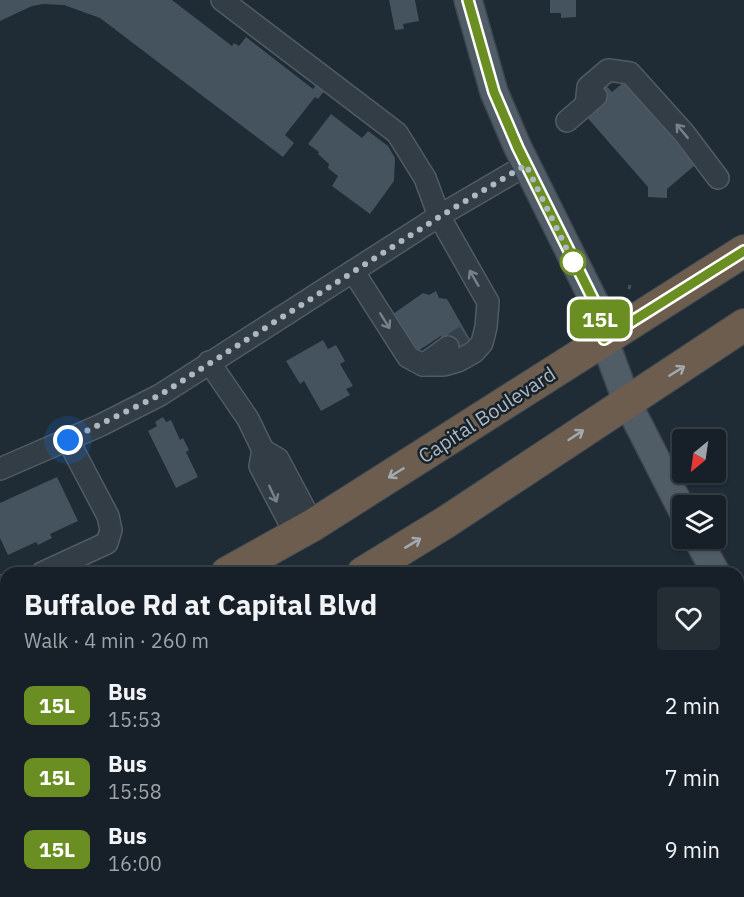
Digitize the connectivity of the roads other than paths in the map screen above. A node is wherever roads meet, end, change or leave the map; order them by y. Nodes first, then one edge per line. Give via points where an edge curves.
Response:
1 (222, 0) edge
2 (468, 0) edge
3 (567, 121) dead end
4 (526, 165) junction
5 (718, 178) dead end
6 (439, 216) junction
7 (744, 251) edge
8 (353, 271) junction
9 (487, 320) junction
10 (744, 325) edge
11 (466, 334) tunnel mouth
12 (604, 339) junction
13 (448, 347) tunnel mouth
14 (209, 362) junction
15 (423, 364) junction
16 (627, 402) junction
17 (68, 440) junction
18 (0, 469) edge
19 (674, 495) edge
20 (305, 530) junction
21 (703, 549) edge
22 (55, 567) edge
23 (238, 567) edge
24 (373, 567) edge
25 (713, 567) edge

1 - 6 street via 397,133 425,178
2 - 4 main road via 494,92
5 -> 3 street via 630,73 608,70 588,87 596,96
4 - 6 street
4 - 12 main road via 597,307
6 - 8 street
9 -> 6 street via 488,302
7 - 12 highway, Capital Boulevard
8 - 14 street
8 -> 15 street via 408,357
9 - 11 street
9 - 15 street via 482,343 474,352 444,365
16 -> 10 highway
12 - 16 main road
12 -> 20 highway, Capital Boulevard
13 - 15 street
14 - 17 street via 160,395
14 - 20 street via 264,450 278,459
16 - 19 main road
24 -> 16 highway
17 - 18 street
17 - 22 street via 108,516 111,530 107,543
20 - 23 highway, Capital Boulevard
21 - 25 main road

